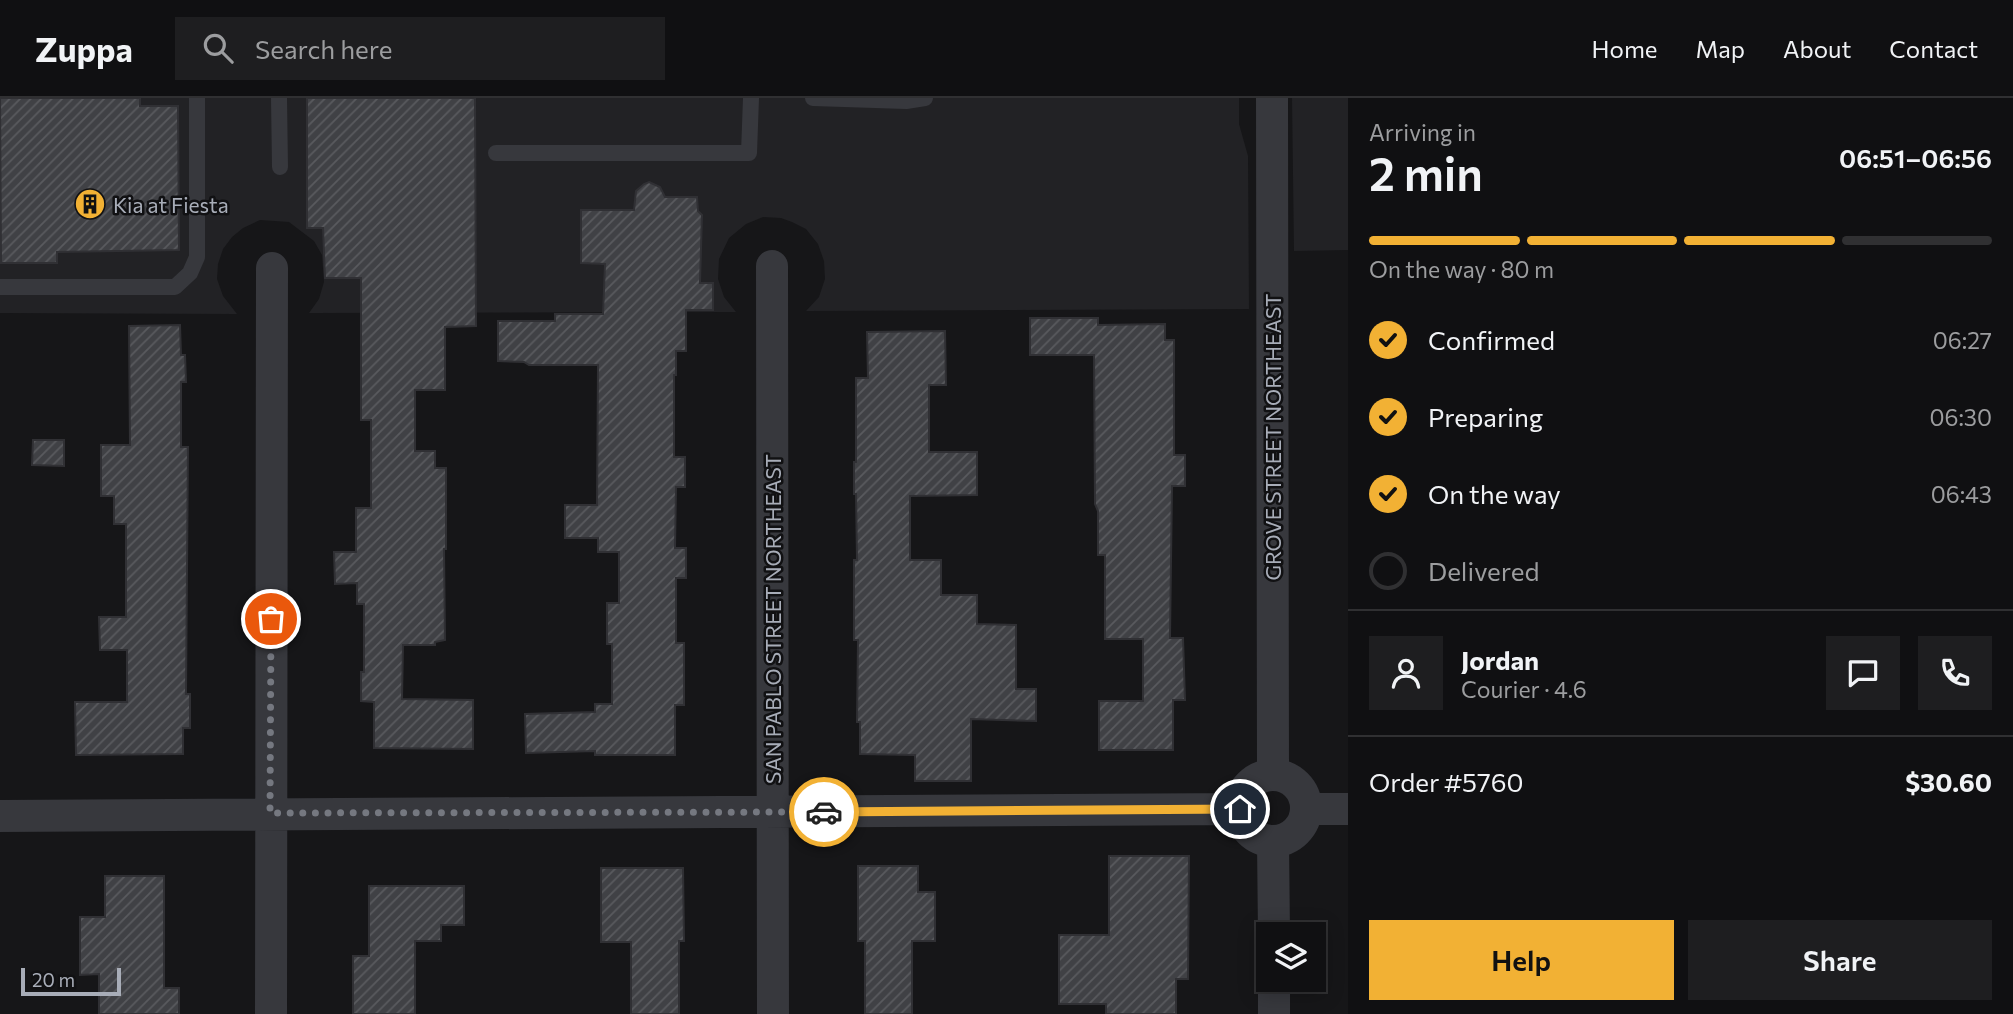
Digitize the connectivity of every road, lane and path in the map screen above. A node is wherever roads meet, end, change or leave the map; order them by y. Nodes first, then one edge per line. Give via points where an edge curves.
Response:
1 (197, 98) edge
2 (279, 98) edge
3 (751, 98) edge
4 (813, 98) edge
5 (925, 98) edge
6 (1272, 98) edge
7 (496, 153) dead end
8 (280, 167) dead end
9 (772, 266) dead end
10 (272, 268) dead end
11 (0, 287) edge
12 (1273, 775) junction
13 (1240, 809) junction
14 (1306, 809) junction
15 (1348, 809) edge
16 (771, 812) junction
17 (270, 813) junction
18 (0, 816) edge
19 (1273, 842) junction
20 (1274, 922) edge
21 (1274, 992) edge
22 (271, 1014) edge
23 (773, 1014) edge
24 (1274, 1014) edge

1 - 11 lane via 197,257 175,287
2 - 8 lane
3 - 7 lane via 749,153
4 - 5 lane
6 - 12 street, GROVE STREET NORTHEAST
9 - 16 street, SAN PABLO STREET NORTHEAST
10 - 17 street
12 - 13 street via 1246,789
12 - 14 street via 1300,789
13 - 16 street
13 - 19 street via 1241,819 1253,835
14 - 15 street
14 - 19 street via 1305,819 1292,835
16 - 17 street
16 - 23 street, SAN PABLO STREET NORTHEAST
17 - 18 street
17 - 22 street
19 - 20 street
21 - 24 street

